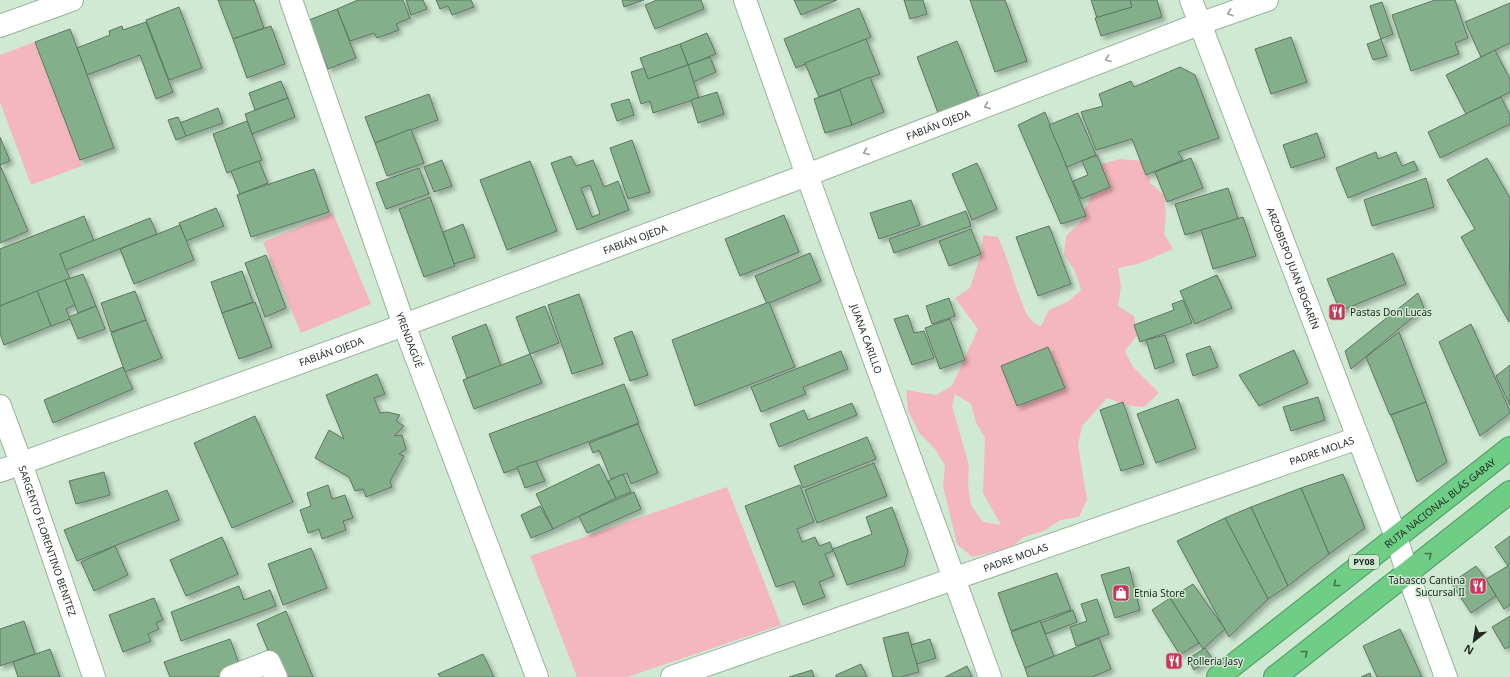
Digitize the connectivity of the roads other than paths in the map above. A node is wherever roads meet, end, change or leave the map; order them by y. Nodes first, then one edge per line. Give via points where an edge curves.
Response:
1 (72, 0) edge
2 (291, 0) edge
3 (745, 0) edge
4 (1191, 0) edge
5 (1267, 0) edge
6 (1200, 24) junction
7 (0, 26) edge
8 (807, 175) junction
9 (404, 324) junction
10 (0, 406) edge
11 (1358, 438) junction
12 (1510, 448) edge
13 (21, 463) junction
14 (0, 472) edge
15 (1510, 492) edge
16 (1396, 537) junction
17 (1407, 572) junction
18 (954, 579) junction
19 (94, 677) edge
20 (231, 677) edge
21 (276, 677) edge
22 (538, 677) edge
23 (672, 677) edge
24 (990, 677) edge
25 (1218, 677) edge
26 (1275, 677) edge
27 (1446, 677) edge

1 - 7 street
2 - 9 street, YRENDAGÜÉ
3 - 8 street, JUANA CARILLO
4 - 6 street, ARZOBISPO JUAN BOGARÍN
5 -> 6 street, FABIÁN OJEDA
6 -> 8 street, FABIÁN OJEDA
6 - 11 street, ARZOBISPO JUAN BOGARÍN
8 - 9 street, FABIÁN OJEDA
8 - 18 street, JUANA CARILLO
9 - 13 street, FABIÁN OJEDA
9 - 22 street, YRENDAGÜÉ
10 - 13 street, SARGENTO FLORENTINO BENITEZ
11 - 16 street, ARZOBISPO JUAN BOGARÍN
11 - 18 street, PADRE MOLAS
12 - 16 highway, RUTA NACIONAL BLÁS GARAY / PY08
13 - 14 street, FABIÁN OJEDA
13 - 19 street, SARGENTO FLORENTINO BENITEZ
17 -> 15 highway
16 - 17 street, ARZOBISPO JUAN BOGARÍN
16 -> 25 highway, RUTA NACIONAL BLÁS GARAY / PY08
26 -> 17 highway
17 - 27 street, ARZOBISPO JUAN BOGARÍN
18 - 23 street, PADRE MOLAS
18 - 24 street, JUANA CARILLO
20 - 21 street via 269,662

